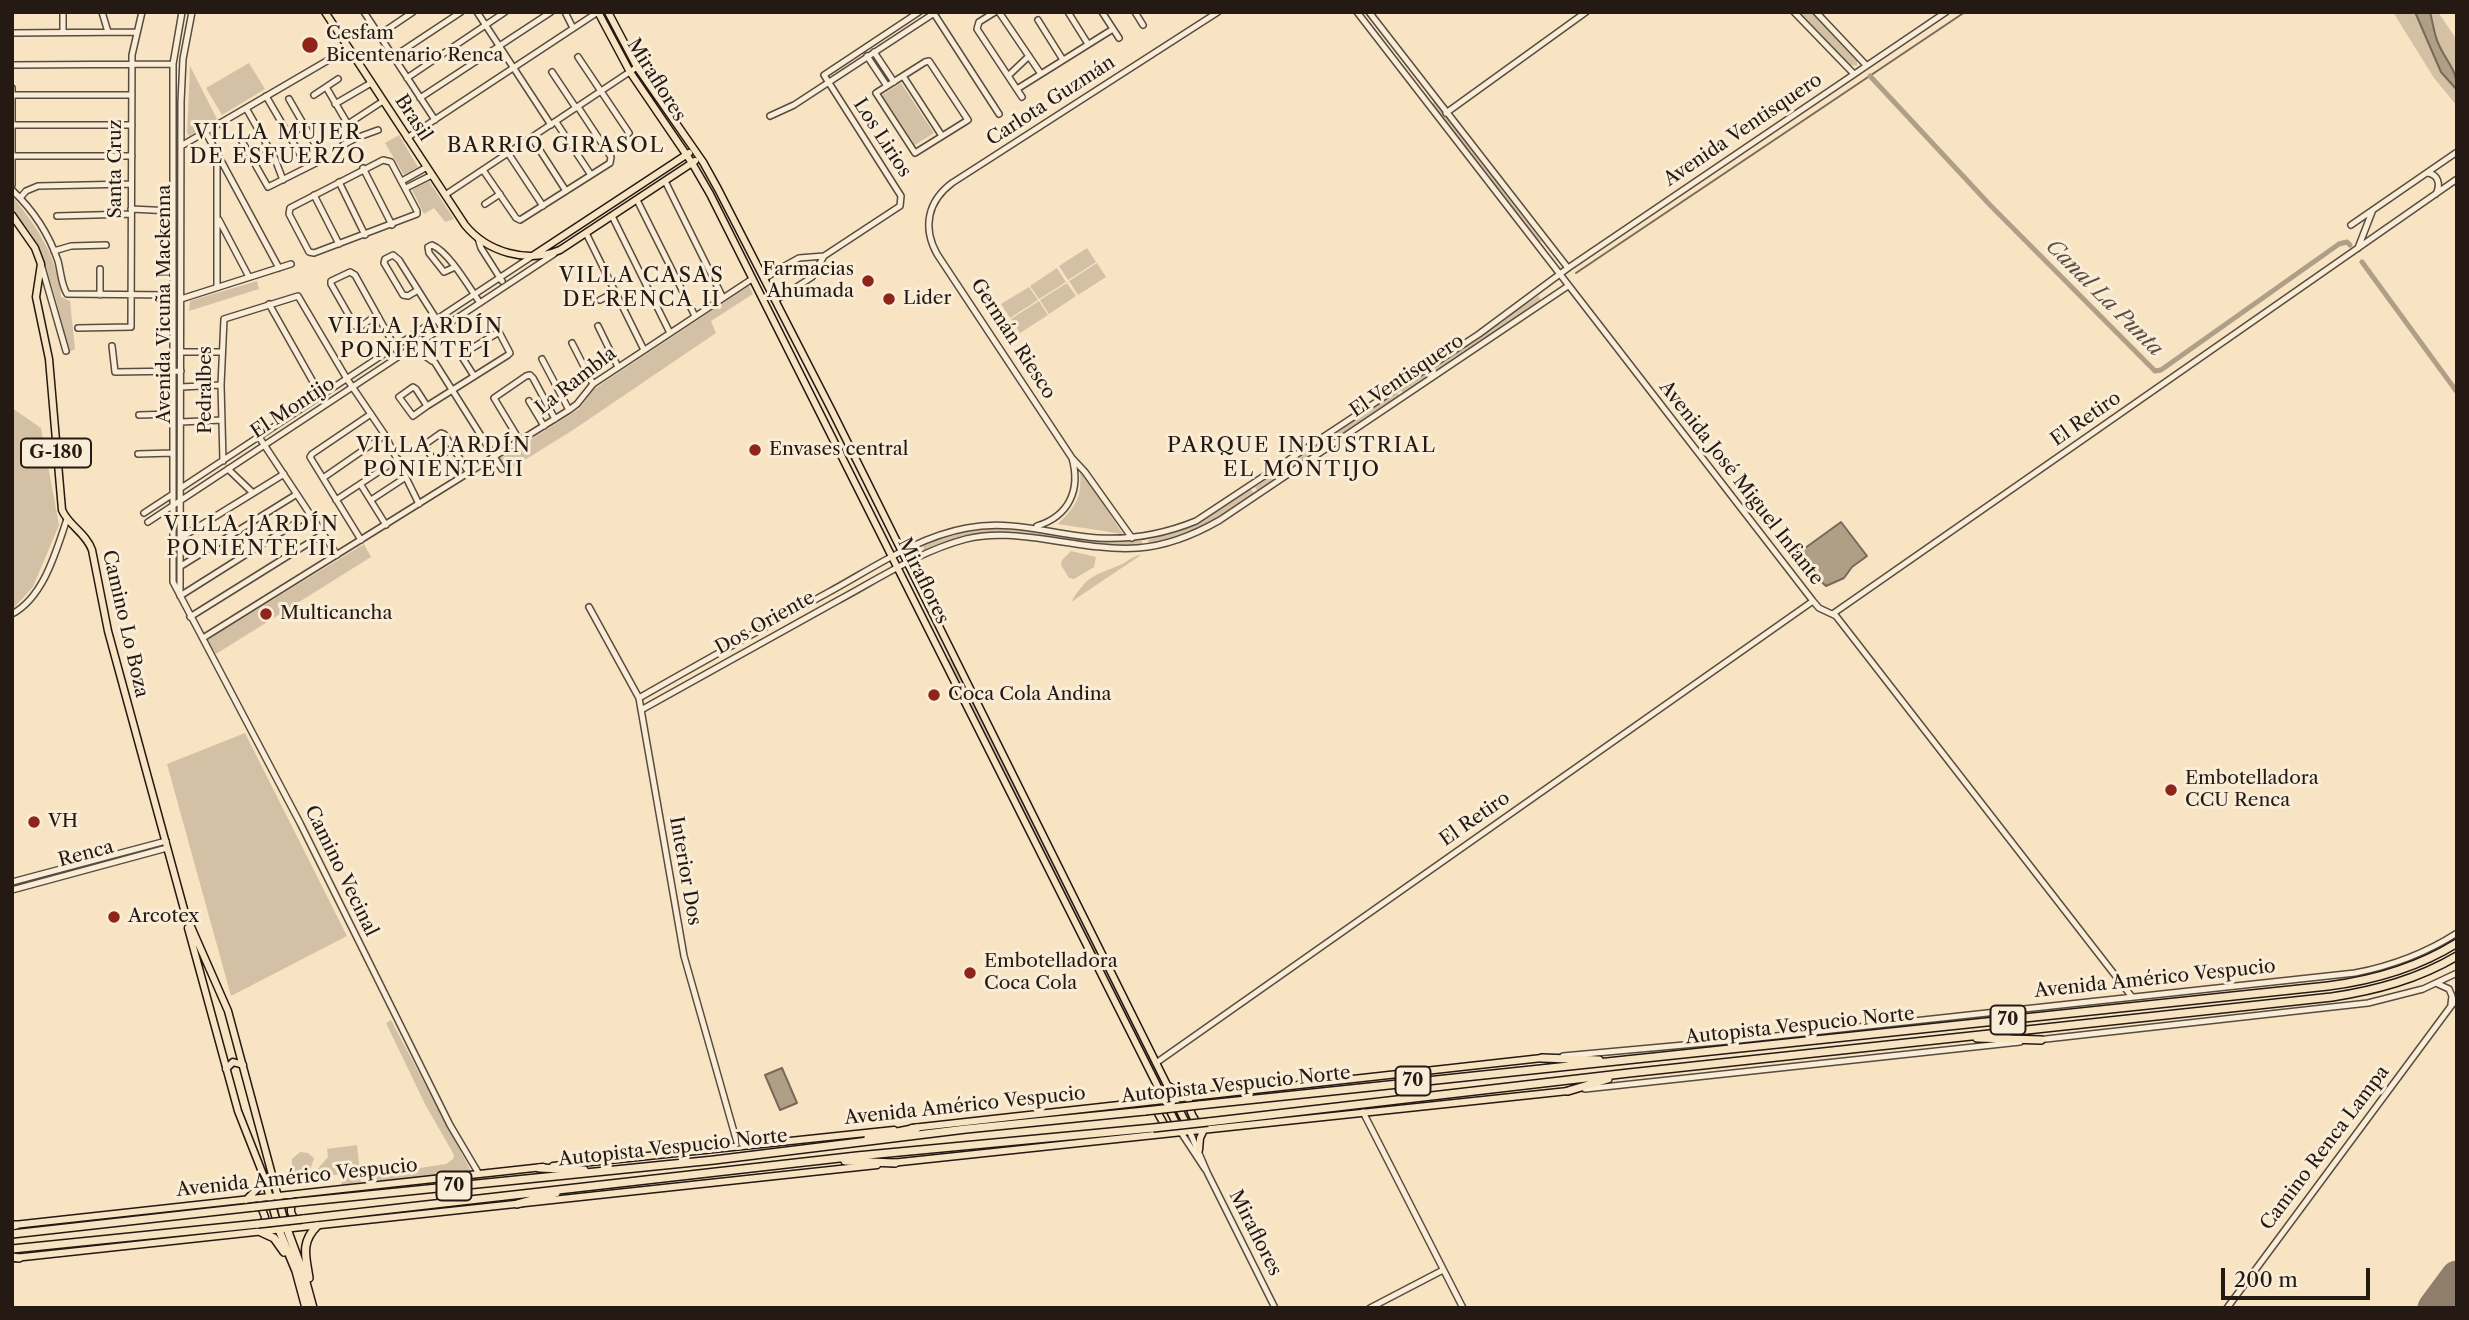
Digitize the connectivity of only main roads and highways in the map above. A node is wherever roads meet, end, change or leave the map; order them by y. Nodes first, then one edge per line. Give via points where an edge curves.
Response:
1 (325, 12) edge
2 (598, 12) edge
3 (608, 12) edge
4 (693, 150) junction
5 (686, 155) junction
6 (700, 158) junction
7 (692, 163) junction
8 (718, 189) junction
9 (710, 194) junction
10 (12, 215) edge
11 (534, 255) junction
12 (832, 411) junction
13 (821, 416) junction
14 (951, 654) junction
15 (944, 660) junction
16 (185, 913) junction
17 (2457, 943) edge
18 (2457, 956) edge
19 (1966, 1037) junction
20 (2041, 1040) road end
21 (1542, 1058) joint
22 (1628, 1061) junction
23 (243, 1065) junction
24 (226, 1069) junction
25 (1629, 1073) junction
26 (1156, 1083) junction
27 (1165, 1084) junction
28 (1568, 1091) joint
29 (1189, 1098) junction
30 (1173, 1100) junction
31 (1164, 1101) junction
32 (1145, 1107) junction
33 (1207, 1125) junction
34 (917, 1128) junction
35 (1189, 1130) junction
36 (1180, 1131) junction
37 (1163, 1133) junction
38 (823, 1148) junction
39 (1199, 1150) road end
40 (827, 1159) junction
41 (895, 1163) junction
42 (539, 1168) junction
43 (610, 1171) junction
44 (264, 1177) junction
45 (580, 1187) junction
46 (292, 1195) junction
47 (279, 1196) junction
48 (270, 1197) junction
49 (246, 1200) junction
50 (255, 1203) junction
51 (517, 1204) junction
52 (14, 1225) edge
53 (317, 1226) junction
54 (299, 1227) junction
55 (260, 1228) junction
56 (283, 1229) junction
57 (12, 1234) edge
58 (12, 1249) edge
59 (15, 1258) edge
60 (293, 1265) junction
61 (308, 1289) junction
62 (306, 1308) edge
63 (313, 1308) edge

1 - 11 main road, Brasil via 466,225 492,248
2 - 5 main road, Miraflores via 629,72
3 - 4 main road, Miraflores
4 - 5 main road, El Montijo
4 - 6 main road, Miraflores
5 - 7 main road, Miraflores
5 - 11 main road, El Montijo
6 - 7 main road, El Montijo
6 - 8 main road, Miraflores
7 - 9 main road, Miraflores
7 - 11 main road, El Montijo via 560,250
8 - 9 main road
8 - 12 main road, Miraflores
9 - 13 main road, Miraflores
10 - 16 main road, Camino Lo Boza / G-180 via 41,264 36,297 49,359 61,506 92,550 106,622
12 - 13 main road
12 - 14 main road, Miraflores
13 - 15 main road, Miraflores
14 - 15 main road
14 - 27 main road, Miraflores
15 - 26 main road, Miraflores
16 - 23 main road, Camino Lo Boza / G-180 via 225,1002
16 - 24 main road, Camino Lo Boza / G-180
17 - 22 highway, Autopista Vespucio Norte / 70 via 2391,974 2328,986
18 - 19 highway, Autopista Vespucio Norte / 70 via 2409,979 2346,995
19 - 20 highway
19 - 25 highway, Autopista Vespucio Norte / 70
21 - 22 highway
21 - 29 main road, Avenida Américo Vespucio
22 - 32 highway, Autopista Vespucio Norte / 70, bridge
23 - 24 main road via 233,1062
23 - 47 main road, Camino Lo Boza / G-180
24 - 44 main road, Camino Lo Boza / G-180
25 - 28 highway
25 - 33 highway, Autopista Vespucio Norte / 70
26 - 31 main road, Miraflores
26 - 32 main road
27 - 29 main road
27 - 30 main road, Miraflores
28 - 33 main road
29 - 30 main road, Avenida Américo Vespucio
29 - 33 main road via 1195,1120
30 - 31 main road, Avenida Américo Vespucio
30 - 35 main road, Miraflores
31 - 32 main road, Avenida Américo Vespucio
31 - 36 main road, Miraflores
32 - 34 main road, Avenida Américo Vespucio
32 - 37 main road via 1158,1112
32 - 38 highway, Autopista Vespucio Norte / 70
33 - 35 main road
33 - 39 main road
33 - 40 highway, Autopista Vespucio Norte / 70, bridge
34 - 38 highway
34 - 42 main road, Avenida Américo Vespucio
35 - 36 main road
36 - 37 main road
37 - 41 main road
38 - 43 highway, Autopista Vespucio Norte / 70
40 - 41 highway
40 - 45 highway, Autopista Vespucio Norte / 70
41 - 51 main road
42 - 43 highway
42 - 46 main road, Avenida Américo Vespucio
43 - 50 highway, Autopista Vespucio Norte / 70, bridge
44 - 48 main road, Camino Lo Boza / G-180
44 - 49 main road
45 - 51 highway
45 - 55 highway, Autopista Vespucio Norte / 70, bridge
46 - 47 main road, Avenida Américo Vespucio
46 - 54 main road via 291,1212
47 - 48 main road, Avenida Américo Vespucio
47 - 56 main road, Camino Lo Boza / G-180
48 - 50 main road, Avenida Américo Vespucio
48 - 56 main road, Camino Lo Boza / G-180
49 - 50 main road, Avenida Américo Vespucio
49 - 52 main road, Avenida Américo Vespucio
50 - 55 main road via 261,1205 265,1217
50 - 57 highway, Autopista Vespucio Norte / 70
51 - 53 main road
53 - 54 main road
53 - 61 highway via 305,1245
54 - 56 main road
55 - 56 main road
55 - 58 highway, Autopista Vespucio Norte / 70
55 - 59 main road
55 - 60 highway
56 - 60 highway, G-180
56 - 61 highway, G-180
60 - 62 highway, G-180
61 - 63 highway, G-180

